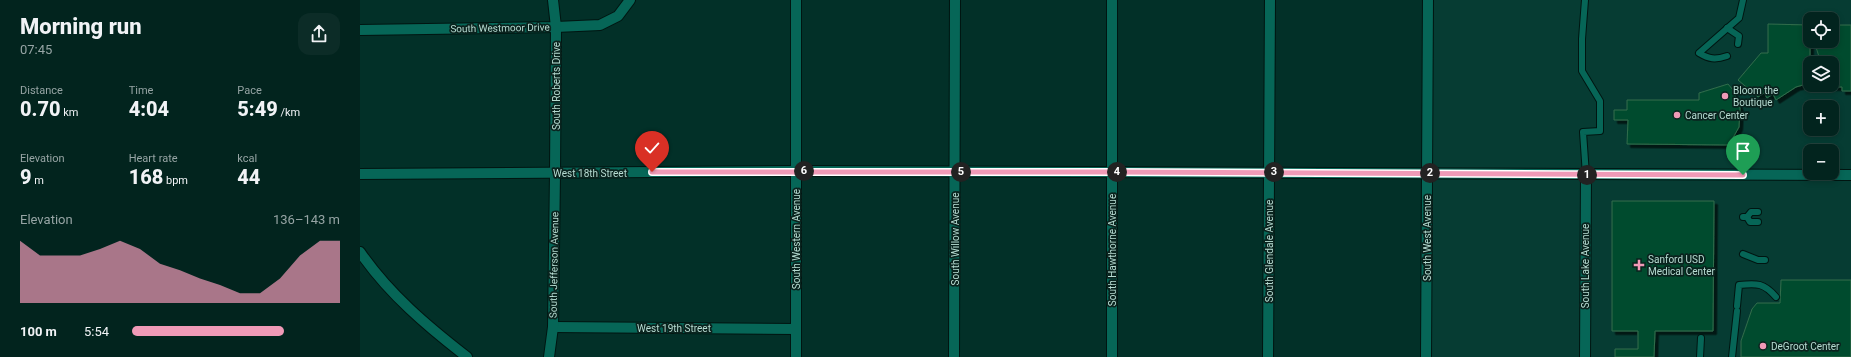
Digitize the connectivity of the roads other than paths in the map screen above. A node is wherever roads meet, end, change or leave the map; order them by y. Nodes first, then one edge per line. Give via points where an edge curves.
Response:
1 (553, 0) edge
2 (630, 0) edge
3 (796, 0) edge
4 (955, 0) edge
5 (1112, 0) edge
6 (1270, 0) edge
7 (1428, 0) edge
8 (1585, 0) edge
9 (1743, 0) edge
10 (556, 27) junction
11 (1727, 28) junction
12 (360, 30) edge
13 (1738, 44) dead end
14 (1727, 56) dead end
15 (796, 171) junction
16 (955, 172) junction
17 (1112, 172) junction
18 (1270, 172) junction
19 (555, 173) junction
20 (1427, 173) junction
21 (360, 174) edge
22 (1586, 175) junction
23 (1851, 175) edge
24 (1758, 212) dead end
25 (1758, 222) dead end
26 (360, 252) edge
27 (1743, 254) dead end
28 (1764, 260) dead end
29 (1776, 297) dead end
30 (553, 328) junction
31 (796, 329) junction
32 (1701, 338) dead end
33 (467, 357) edge
34 (550, 357) edge
35 (796, 357) edge
36 (954, 357) edge
37 (1112, 357) edge
38 (1268, 357) edge
39 (1426, 357) edge
40 (1585, 357) edge
41 (1700, 357) edge
42 (1732, 357) edge

1 - 10 street, South Roberts Drive
2 - 10 street, South Westmoor Drive via 618,16 600,24
3 - 15 street, South Western Avenue
4 - 16 street, South Willow Avenue
5 - 17 street, South Hawthorne Avenue
6 - 18 street, South Glendale Avenue
7 - 20 street, South West Avenue
8 - 22 lane via 1582,71 1600,101 1600,131 1584,132
9 - 11 lane via 1739,18
10 - 12 street, South Westmoor Drive
10 - 19 street, South Roberts Drive
11 - 13 lane via 1739,36
11 - 14 lane via 1698,53 1709,59
15 - 16 street, West 18th Street
15 - 19 street, West 18th Street
15 - 31 street, South Western Avenue
16 - 17 street, West 18th Street
16 - 36 street, South Willow Avenue
17 - 18 street, West 18th Street
17 - 37 street, South Hawthorne Avenue
18 - 20 street, West 18th Street
18 - 38 street, South Glendale Avenue
19 - 21 street, West 18th Street
19 - 30 street, South Jefferson Avenue
20 - 22 street, West 18th Street
20 - 39 street, South West Avenue
22 - 23 street, West 18th Street
22 - 40 street, South Lake Avenue
24 - 25 lane via 1751,212 1745,217 1750,222
26 - 33 street via 399,300
27 - 28 lane
29 - 42 lane via 1767,287 1739,285
30 - 31 street, West 19th Street
30 - 34 street, South Jefferson Avenue
31 - 35 street, South Western Avenue
32 - 41 lane

